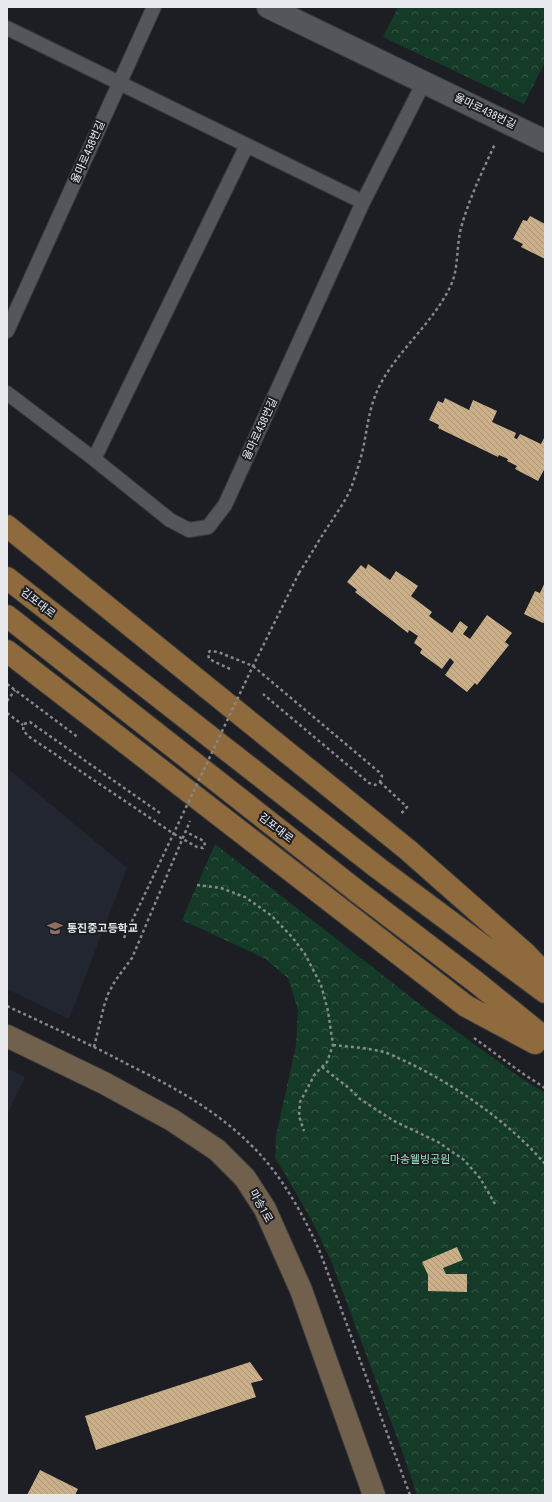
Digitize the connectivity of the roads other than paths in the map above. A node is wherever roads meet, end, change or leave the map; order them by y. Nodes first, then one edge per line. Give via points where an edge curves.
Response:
1 (154, 7) edge
2 (268, 7) edge
3 (7, 28) edge
4 (424, 82) junction
5 (120, 83) junction
6 (545, 141) edge
7 (247, 146) junction
8 (363, 202) junction
9 (7, 331) edge
10 (7, 393) edge
11 (94, 459) junction
12 (7, 526) edge
13 (7, 578) edge
14 (7, 616) edge
15 (7, 651) edge
16 (526, 954) junction
17 (545, 965) edge
18 (545, 974) edge
19 (545, 992) edge
20 (7, 1036) edge
21 (545, 1038) edge
22 (545, 1048) edge
23 (374, 1495) edge

1 - 5 lane, 율마로438번길
2 - 4 street, 율마로438번길
3 - 5 lane
4 - 6 street, 율마로438번길
4 - 8 lane, 율마로438번길
5 - 7 lane
5 - 9 lane, 율마로438번길
7 - 8 lane
7 - 11 lane
8 - 11 lane, 율마로438번길 via 225,505 208,527 189,530 170,520
10 - 11 lane, 율마로438번길
12 - 16 main road via 408,850
13 - 19 main road, 김포대로 via 378,868
14 - 21 main road, 김포대로
15 - 22 main road via 466,1006
16 - 17 main road
16 - 18 main road
20 - 23 street, 마송1로 via 104,1083 172,1120 217,1150 245,1178 265,1209 301,1290

